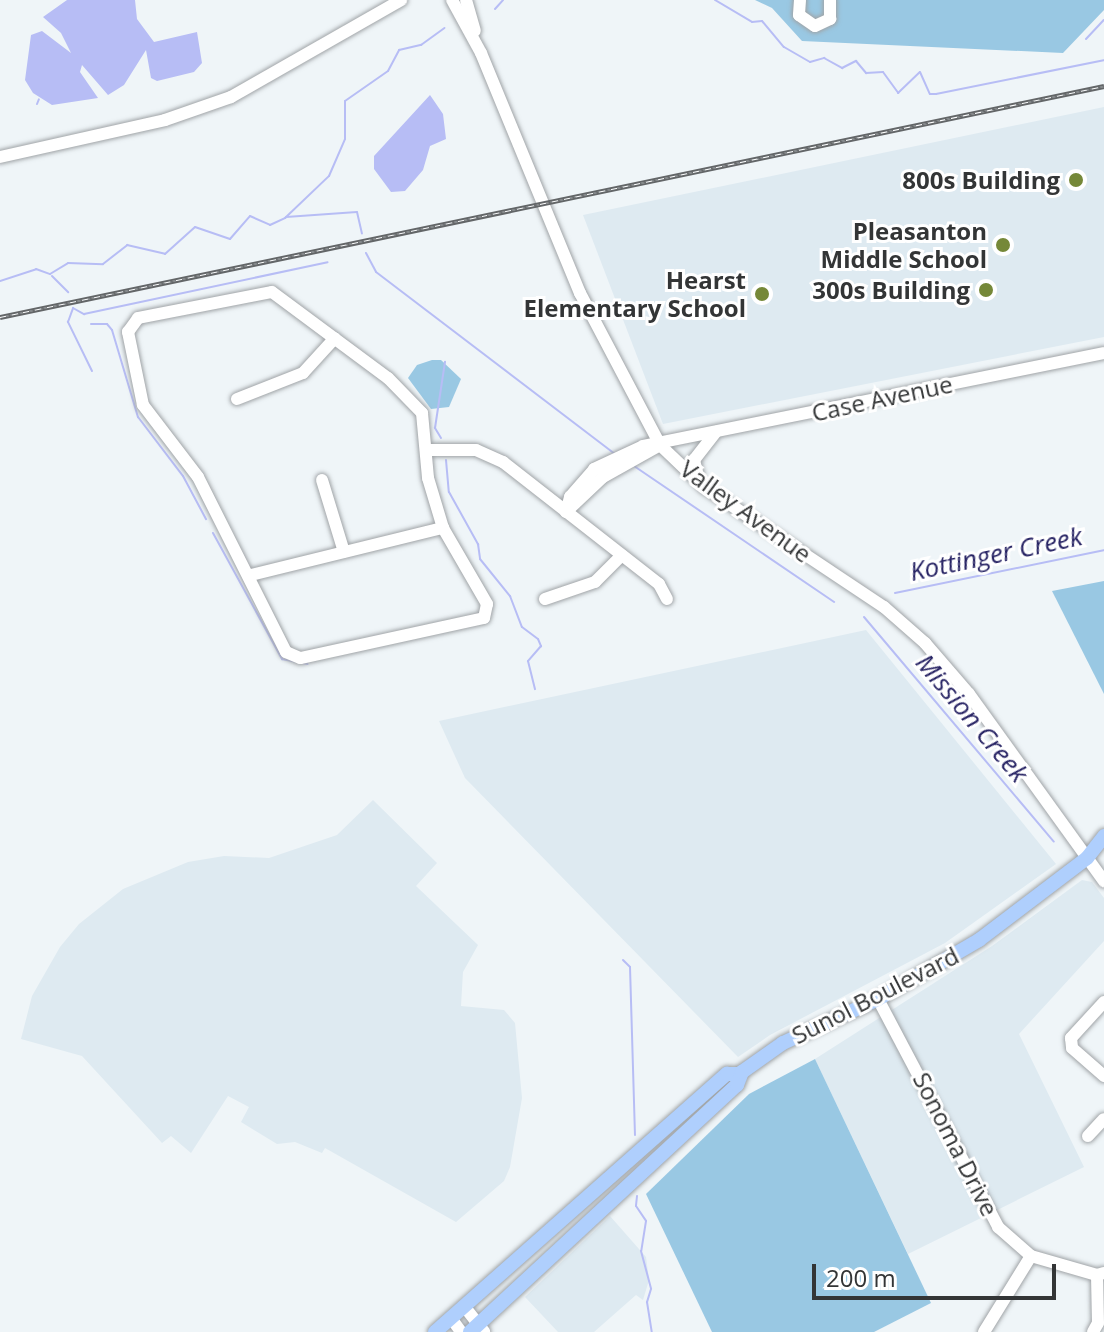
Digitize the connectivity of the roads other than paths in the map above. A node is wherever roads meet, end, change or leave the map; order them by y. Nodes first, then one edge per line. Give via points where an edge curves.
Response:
1 (452, 0) edge
2 (466, 0) edge
3 (783, 0) edge
4 (830, 0) edge
5 (403, 1) edge
6 (799, 6) edge
7 (481, 53) junction
8 (0, 157) edge
9 (335, 338) junction
10 (1104, 353) edge
11 (237, 399) dead end
12 (716, 432) junction
13 (660, 445) junction
14 (426, 450) junction
15 (322, 480) dead end
16 (700, 483) junction
17 (566, 512) junction
18 (443, 528) junction
19 (344, 552) junction
20 (622, 555) junction
21 (251, 575) junction
22 (545, 599) dead end
23 (667, 599) dead end
24 (1104, 836) edge
25 (1104, 855) edge
26 (1087, 858) junction
27 (1104, 881) edge
28 (878, 999) junction
29 (1104, 1002) edge
30 (740, 1074) junction
31 (1104, 1076) edge
32 (695, 1104) junction
33 (1104, 1119) edge
34 (1088, 1136) dead end
35 (654, 1162) junction
36 (1031, 1256) junction
37 (1101, 1274) edge
38 (464, 1306) junction
39 (451, 1318) junction
40 (478, 1330) edge
41 (435, 1332) edge
42 (461, 1332) edge
43 (984, 1332) edge
44 (1093, 1332) edge

1 - 7 street, Valley Avenue
2 - 7 street, Valley Avenue
3 - 6 street
4 - 6 street via 832,15 819,26 804,22
5 - 8 street via 210,105
7 - 13 street, Valley Avenue via 580,293
9 - 11 street via 303,373
9 - 14 street via 388,378 422,413
9 - 21 street via 272,292 138,318 128,332 143,405 198,477
10 - 12 street, Case Avenue
12 - 13 street, Case Avenue
12 - 16 street via 694,460
13 - 16 street, Valley Avenue
13 - 17 street, Case Avenue via 608,467
14 - 17 street via 489,454
14 - 18 street
15 - 19 street
16 - 26 street, Valley Avenue via 884,607 925,643 969,694
17 - 20 street
18 - 19 street
18 - 21 street via 487,604 484,618 300,658 286,652
19 - 21 street
20 - 22 street via 595,582
20 - 23 street via 659,584
24 - 26 main road, Sunol Boulevard
25 - 26 main road, Sunol Boulevard
26 - 27 street, Valley Avenue
26 - 28 main road, Sunol Boulevard via 979,940
28 - 30 main road, Sunol Boulevard via 783,1043
28 - 36 street, Sonoma Drive via 998,1227
29 - 31 street via 1071,1038 1072,1048
30 - 32 main road, Sunol Boulevard via 727,1074
30 - 35 main road, Sunol Boulevard via 737,1085
32 - 35 main road via 652,1151
32 - 38 main road, Sunol Boulevard
33 - 34 street
35 - 40 main road, Sunol Boulevard
36 - 37 street, Sonoma Drive
36 - 43 street
37 - 44 street
38 - 39 main road, Sunol Boulevard
38 - 40 street
39 - 41 main road, Sunol Boulevard
39 - 42 street

